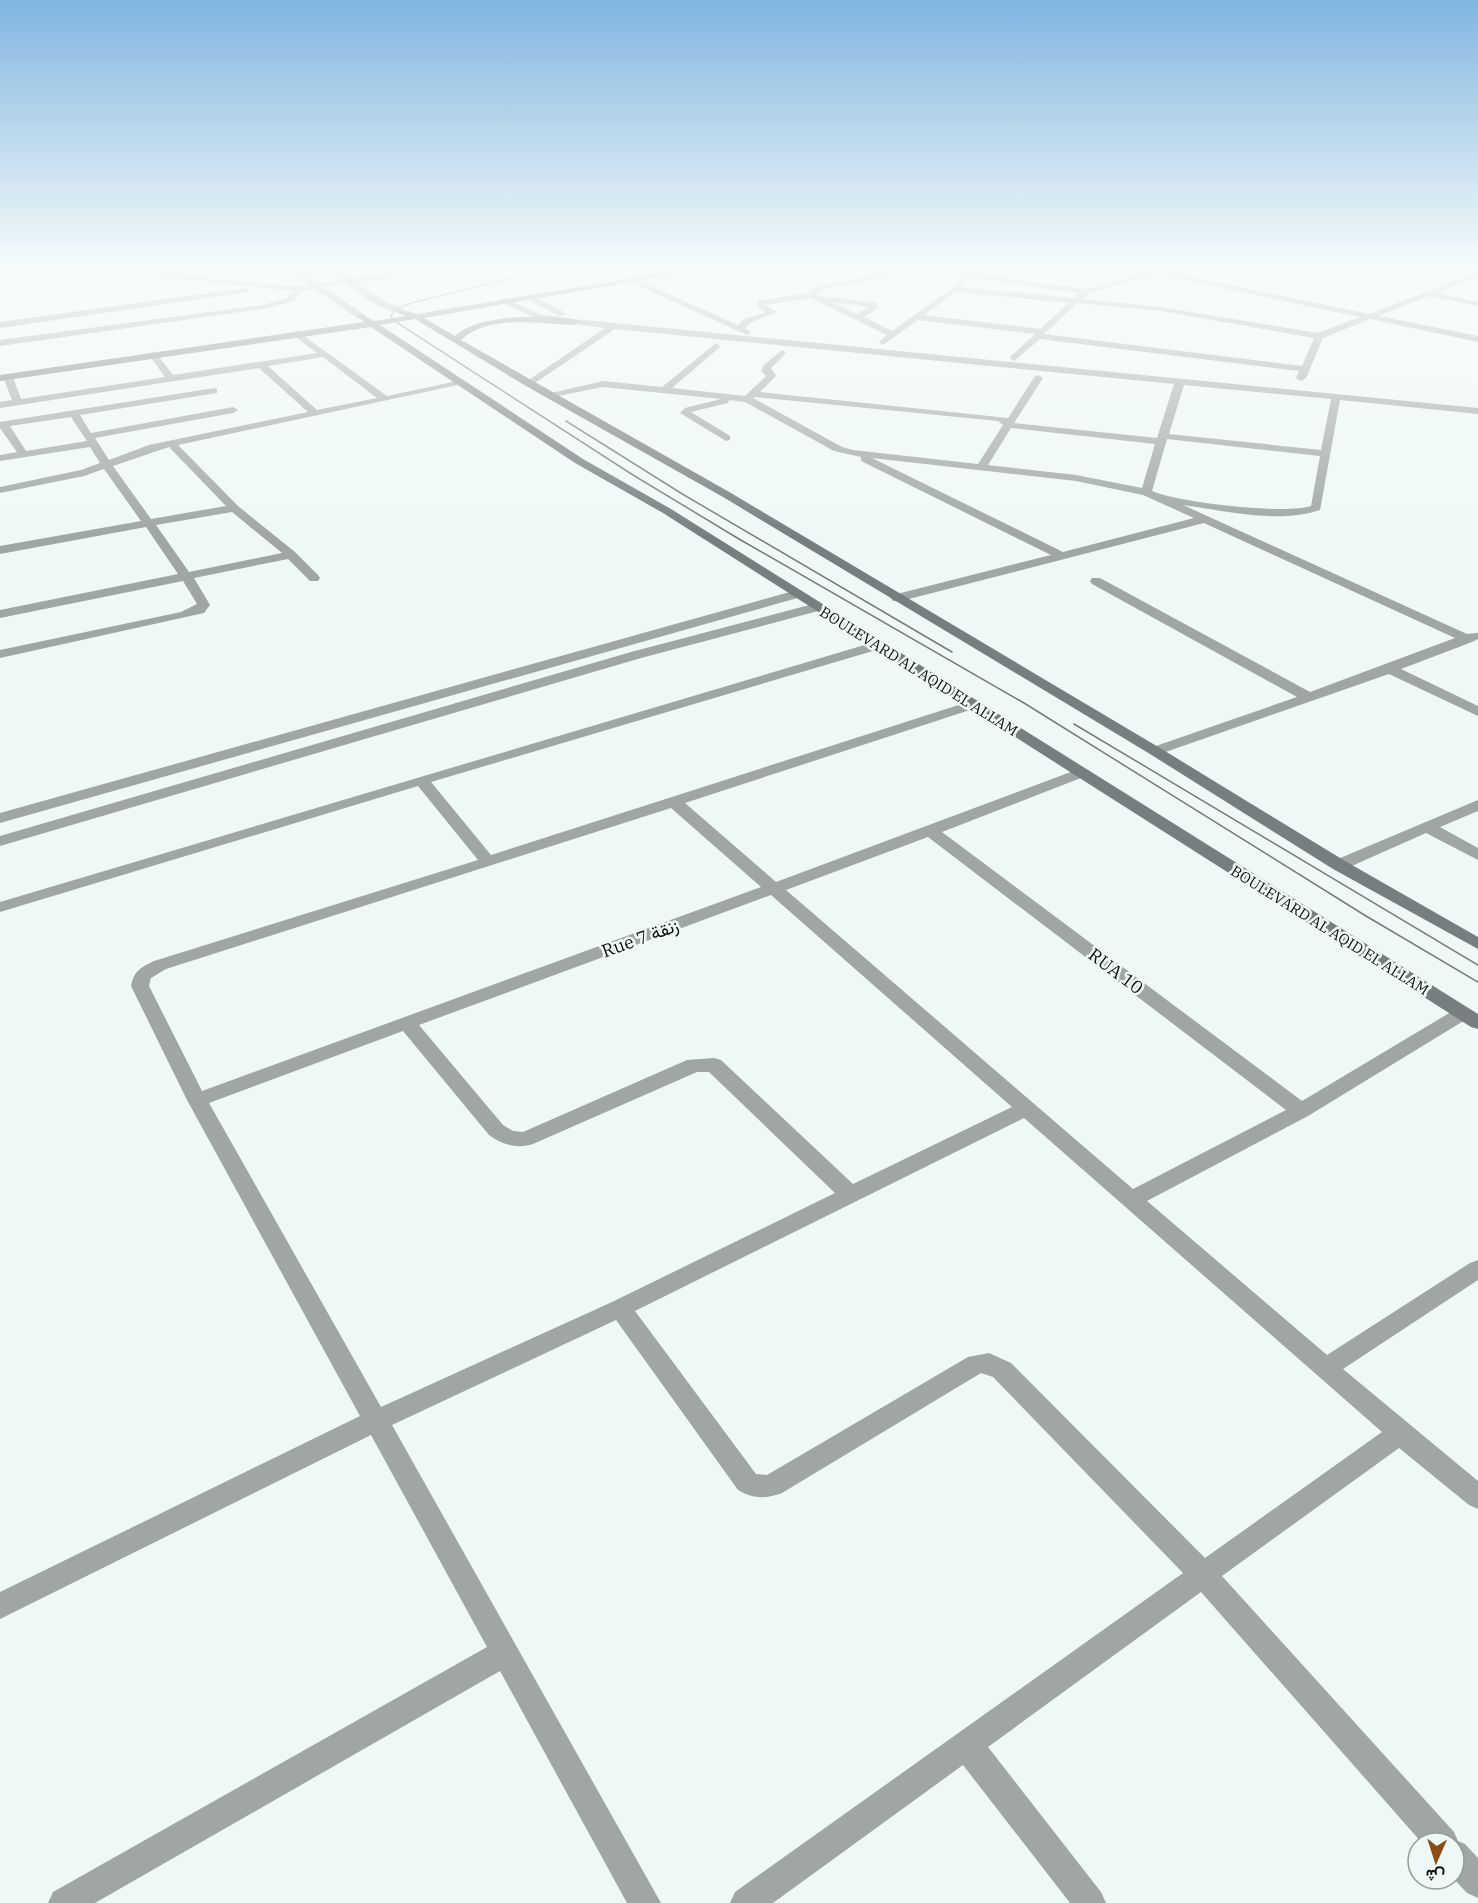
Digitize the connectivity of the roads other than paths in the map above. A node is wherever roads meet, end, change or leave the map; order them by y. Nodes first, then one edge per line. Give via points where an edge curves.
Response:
1 (71, 359) edge
2 (134, 359) edge
3 (155, 359) edge
4 (296, 359) edge
5 (327, 359) edge
6 (425, 359) edge
7 (486, 359) edge
8 (566, 359) edge
9 (701, 359) edge
10 (776, 359) edge
11 (839, 359) edge
12 (951, 359) edge
13 (1021, 359) edge
14 (1228, 359) edge
15 (1309, 359) edge
16 (260, 364) junction
17 (909, 366) dead end
18 (0, 369) edge
19 (1305, 369) junction
20 (196, 374) junction
21 (997, 374) dead end
22 (170, 377) junction
23 (4, 378) edge
24 (1038, 378) junction
25 (1180, 381) junction
26 (462, 383) junction
27 (529, 384) junction
28 (1302, 389) junction
29 (665, 390) junction
30 (1177, 392) junction
31 (548, 395) junction
32 (746, 397) junction
33 (385, 399) junction
34 (224, 401) junction
35 (16, 402) junction
36 (1278, 402) dead end
37 (1478, 403) edge
38 (0, 405) edge
39 (1335, 405) junction
40 (1478, 411) edge
41 (74, 413) junction
42 (315, 413) junction
43 (2, 425) edge
44 (1008, 425) junction
45 (245, 427) junction
46 (726, 438) dead end
47 (1163, 439) junction
48 (91, 440) junction
49 (171, 443) junction
50 (852, 453) junction
51 (23, 454) junction
52 (1326, 454) junction
53 (0, 458) edge
54 (107, 465) junction
55 (981, 467) junction
56 (0, 490) edge
57 (1146, 492) junction
58 (1158, 498) junction
59 (234, 508) junction
60 (1202, 520) junction
61 (148, 524) junction
62 (0, 550) edge
63 (291, 555) junction
64 (1062, 556) junction
65 (186, 575) junction
66 (315, 578) dead end
67 (1096, 581) dead end
68 (797, 594) junction
69 (897, 598) junction
70 (817, 607) junction
71 (0, 614) edge
72 (1472, 637) edge
73 (878, 645) junction
74 (0, 654) edge
75 (1390, 669) junction
76 (1308, 697) junction
77 (971, 705) junction
78 (1478, 712) edge
79 (1155, 751) junction
80 (1081, 773) junction
81 (423, 782) junction
82 (674, 802) junction
83 (1478, 805) edge
84 (0, 818) edge
85 (1429, 828) junction
86 (930, 831) junction
87 (0, 841) edge
88 (1478, 855) edge
89 (488, 862) junction
90 (1339, 865) junction
91 (776, 888) junction
92 (0, 907) edge
93 (1478, 944) edge
94 (1470, 1018) edge
95 (407, 1023) junction
96 (198, 1100) junction
97 (1028, 1108) junction
98 (1301, 1111) junction
99 (851, 1195) junction
100 (1132, 1199) junction
101 (1478, 1269) edge
102 (620, 1308) junction
103 (1326, 1368) junction
104 (377, 1420) junction
105 (1400, 1433) junction
106 (1478, 1497) edge
107 (1203, 1575) junction
108 (0, 1606) edge
109 (506, 1652) junction
110 (966, 1744) junction
111 (1432, 1831) edge
112 (1466, 1868) edge
113 (1478, 1882) edge
114 (64, 1903) edge
115 (645, 1903) edge
116 (746, 1903) edge
117 (1089, 1903) edge

1 - 18 main road
2 - 23 main road
3 - 22 street
4 - 16 street
5 - 33 street
6 - 26 main road, BOULEVARD AL AQID EL ALLAM
7 - 27 main road
8 - 27 street
9 - 29 street
10 - 32 street via 767,367 771,376
11 - 17 street
12 - 25 street
13 - 28 street
14 - 19 street
15 - 19 street
16 - 20 street
16 - 42 street
19 - 28 street
20 - 22 street
20 - 34 street
21 - 24 street
22 - 35 street
23 - 35 street
24 - 30 street
24 - 44 street
25 - 28 street
25 - 30 street
26 - 33 street
26 - 68 main road, BOULEVARD AL AQID EL ALLAM via 579,461 667,511
27 - 31 main road
28 - 37 street
28 - 39 street
29 - 31 street via 603,384
29 - 32 street
30 - 36 street
30 - 47 street
31 - 69 main road via 727,495
32 - 44 street via 1000,418
32 - 46 street via 685,413
32 - 50 street via 838,449
33 - 42 street
34 - 41 street
34 - 45 street
34 - 48 street
35 - 38 street
39 - 40 street
39 - 52 street
41 - 43 street
41 - 48 street
42 - 45 street
43 - 51 street
44 - 47 street
44 - 55 street
45 - 49 street
47 - 52 street
47 - 57 street
48 - 51 street
48 - 54 street
49 - 54 street
49 - 59 street
50 - 55 street
50 - 64 street
51 - 53 street
52 - 58 street via 1312,511 1283,512
54 - 56 street via 57,480
54 - 61 street
55 - 57 street via 1076,478
57 - 58 street
58 - 60 street
59 - 61 street
59 - 63 street
60 - 64 street
60 - 72 street
61 - 62 street
61 - 65 street
63 - 65 street
63 - 66 street
64 - 69 street
65 - 71 street
65 - 74 street via 203,600 199,610
67 - 76 street
68 - 70 main road, BOULEVARD AL AQID EL ALLAM
68 - 84 street
69 - 79 main road
70 - 73 main road, BOULEVARD AL AQID EL ALLAM
70 - 87 street via 636,655
72 - 75 street
73 - 77 main road, BOULEVARD AL AQID EL ALLAM
73 - 81 street
75 - 76 street
75 - 78 street
76 - 79 street
77 - 80 main road, BOULEVARD AL AQID EL ALLAM
77 - 82 street
79 - 90 main road
80 - 86 street, Rue 7 زنقة
80 - 94 main road, BOULEVARD AL AQID EL ALLAM
81 - 89 street
81 - 92 street
82 - 89 street
82 - 91 street
83 - 85 street
85 - 88 street
85 - 90 street
86 - 91 street, Rue 7 زنقة
86 - 98 street, RUA 10
89 - 96 street via 160,965 141,975 140,986
90 - 93 main road
91 - 95 street, Rue 7 زنقة
91 - 97 street
94 - 98 street
95 - 96 street, Rue 7 زنقة
95 - 99 street via 496,1130 516,1140 694,1065 714,1065
96 - 104 street
97 - 99 street
97 - 100 street
98 - 100 street
99 - 102 street
100 - 103 street
101 - 103 street
102 - 104 street
102 - 107 street via 753,1486 773,1485 977,1365 989,1363 1002,1370
103 - 105 street
104 - 108 street
104 - 109 street
105 - 106 street
105 - 107 street
107 - 110 street
107 - 111 street
109 - 114 street
109 - 115 street
110 - 116 street
110 - 117 street
112 - 113 street

